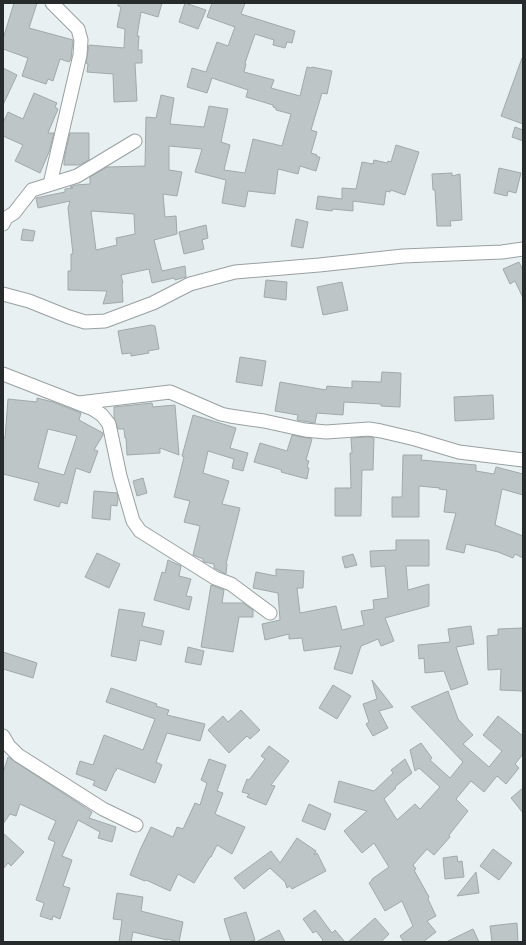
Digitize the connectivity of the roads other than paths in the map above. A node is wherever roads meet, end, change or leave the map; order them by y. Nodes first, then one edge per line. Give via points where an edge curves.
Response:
1 (52, 3) edge
2 (135, 141) dead end
3 (50, 184) junction
4 (3, 224) edge
5 (523, 249) edge
6 (3, 294) edge
7 (3, 374) edge
8 (79, 403) junction
9 (523, 460) edge
10 (270, 613) dead end
11 (3, 736) edge
12 (136, 825) dead end

1 - 3 street via 78,29 81,40 80,55
2 - 3 street via 77,176
3 - 4 street via 32,190
5 - 6 street via 403,256 235,272 190,284 153,303 105,321 85,322
7 - 8 street
8 - 9 street via 170,392 230,416 326,432 368,429 459,452
8 - 10 street via 102,415 109,424 132,521 140,531 215,578 231,584
11 - 12 street via 8,746 18,755 103,809

